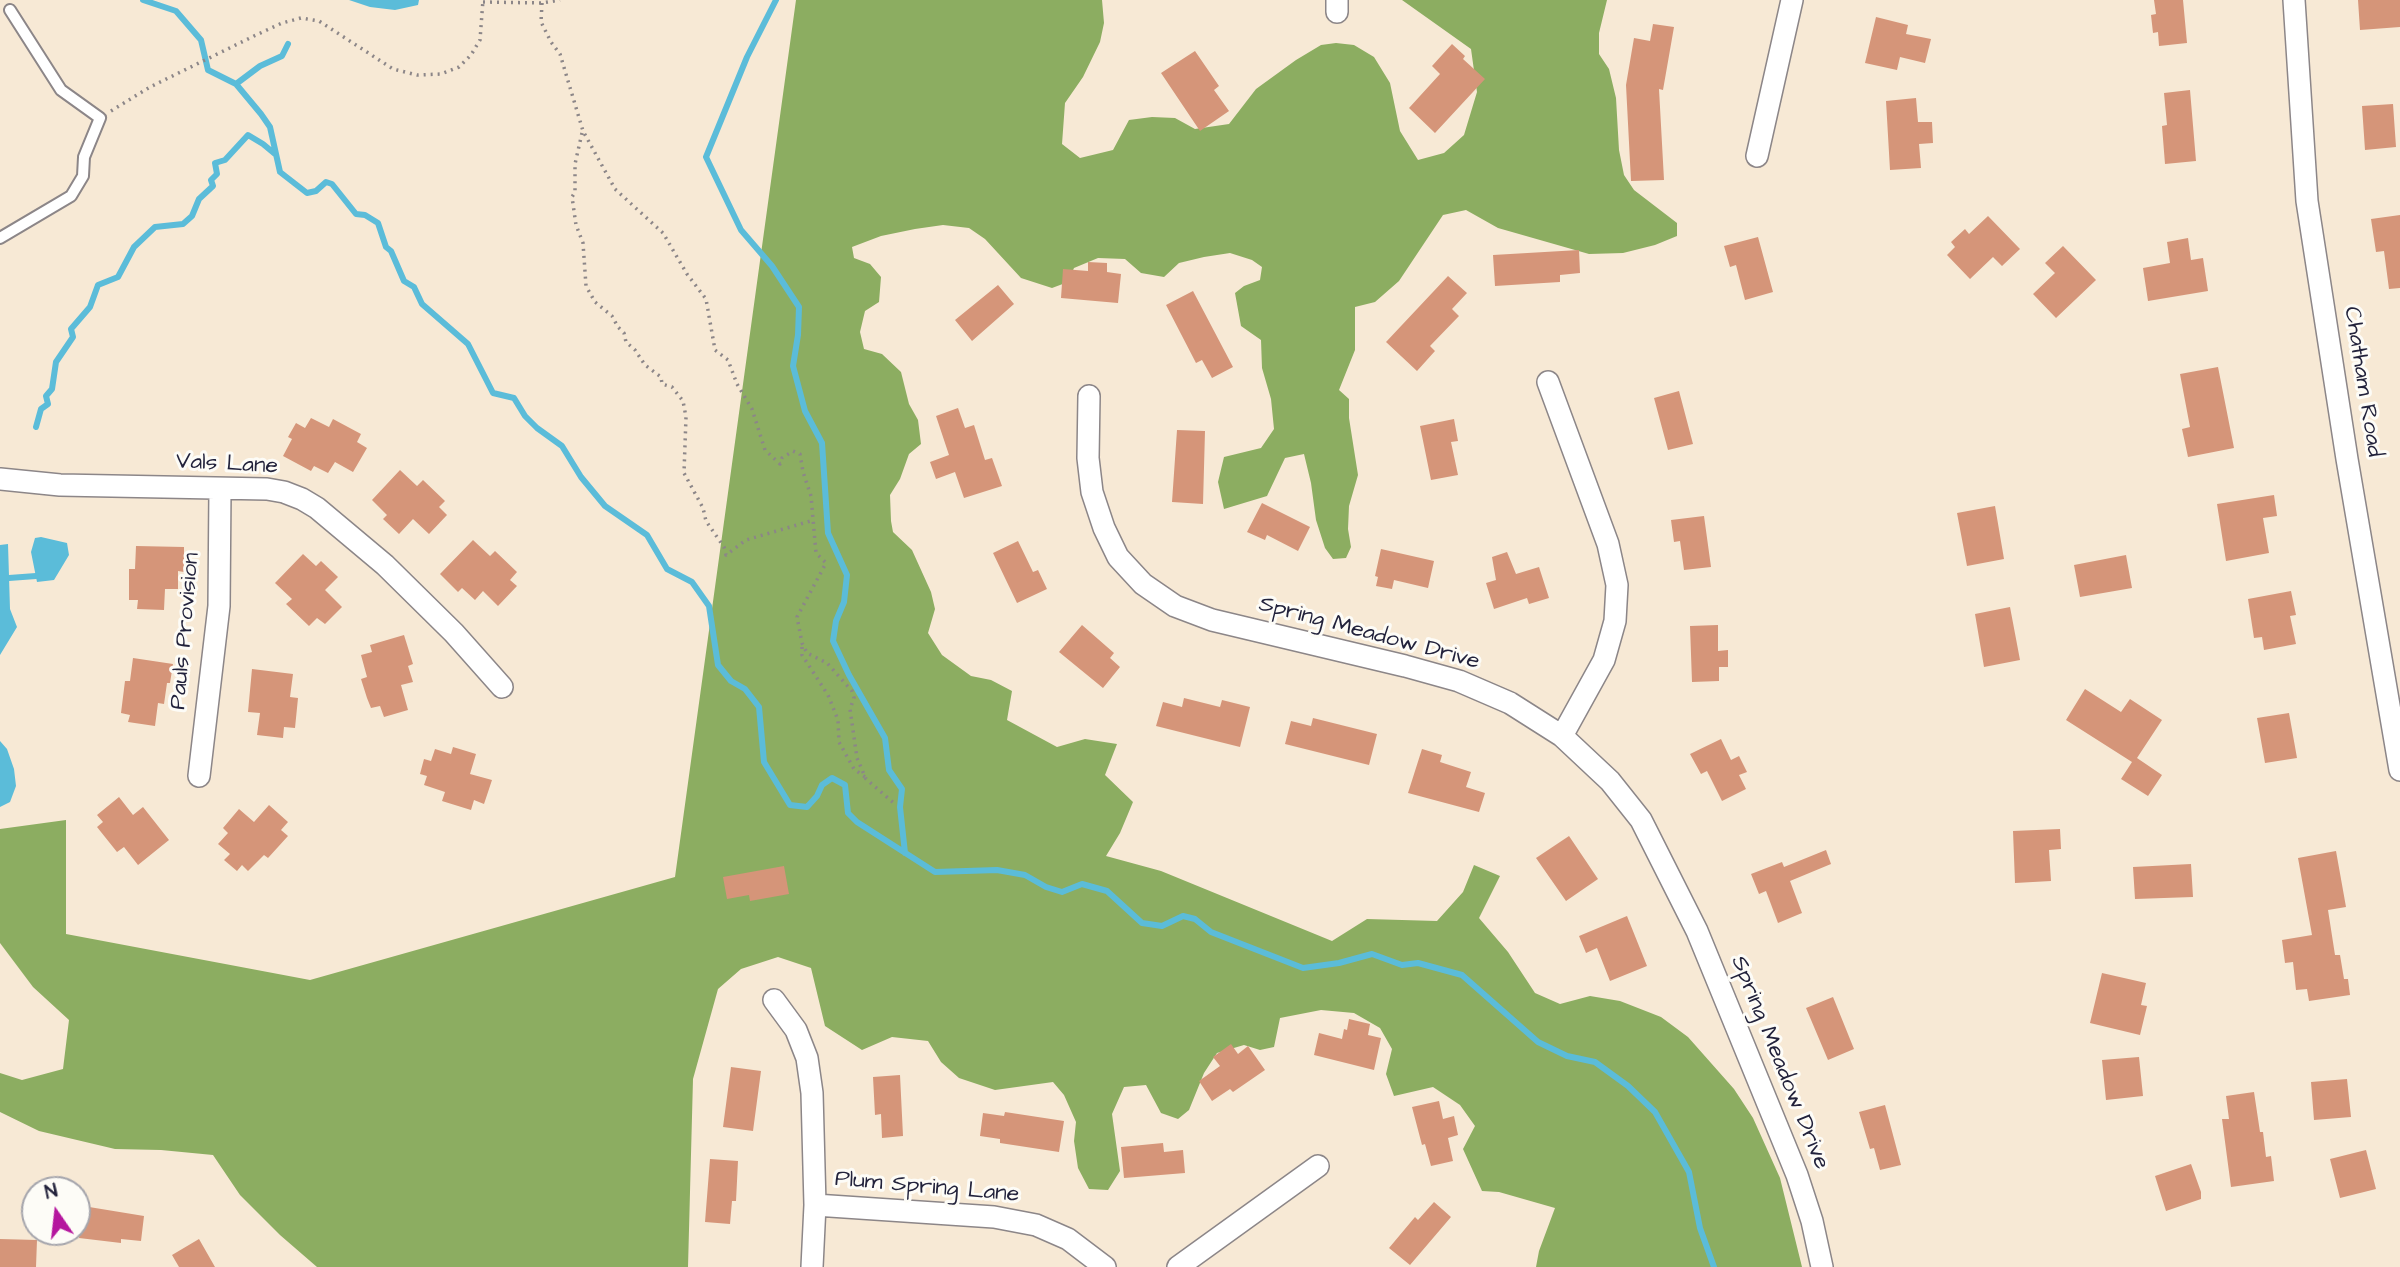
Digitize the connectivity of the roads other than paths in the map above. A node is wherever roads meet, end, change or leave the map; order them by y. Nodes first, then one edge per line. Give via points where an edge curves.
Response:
1 (1792, 0) edge
2 (2294, 0) edge
3 (10, 10) dead end
4 (1757, 156) dead end
5 (0, 238) edge
6 (1548, 382) dead end
7 (1089, 396) dead end
8 (0, 479) edge
9 (220, 489) junction
10 (502, 687) dead end
11 (1562, 736) junction
12 (2400, 770) edge
13 (199, 776) dead end
14 (775, 1000) dead end
15 (1318, 1166) dead end
16 (815, 1205) junction
17 (812, 1267) edge
18 (1105, 1267) edge
19 (1178, 1267) edge
20 (1822, 1267) edge

1 - 4 street
2 - 12 street, Chatham Road via 2307,201
3 - 5 lane via 61,90 100,118 83,176 71,196
6 - 11 street via 1608,544 1617,585 1615,621 1604,660
7 - 11 street, Spring Meadow Drive via 1092,492 1118,557 1143,584 1175,606 1212,620 1459,681 1510,703
8 - 9 street, Vals Lane
9 - 10 street, Vals Lane via 284,492 317,508 385,565
9 - 13 street, Pauls Provision via 219,606
11 - 20 street, Spring Meadow Drive via 1610,781 1641,820 1668,871 1797,1175
14 - 16 street via 796,1030 807,1058
15 - 19 street
16 - 17 street
16 - 18 street, Plum Spring Lane via 994,1217 1036,1225 1068,1240

